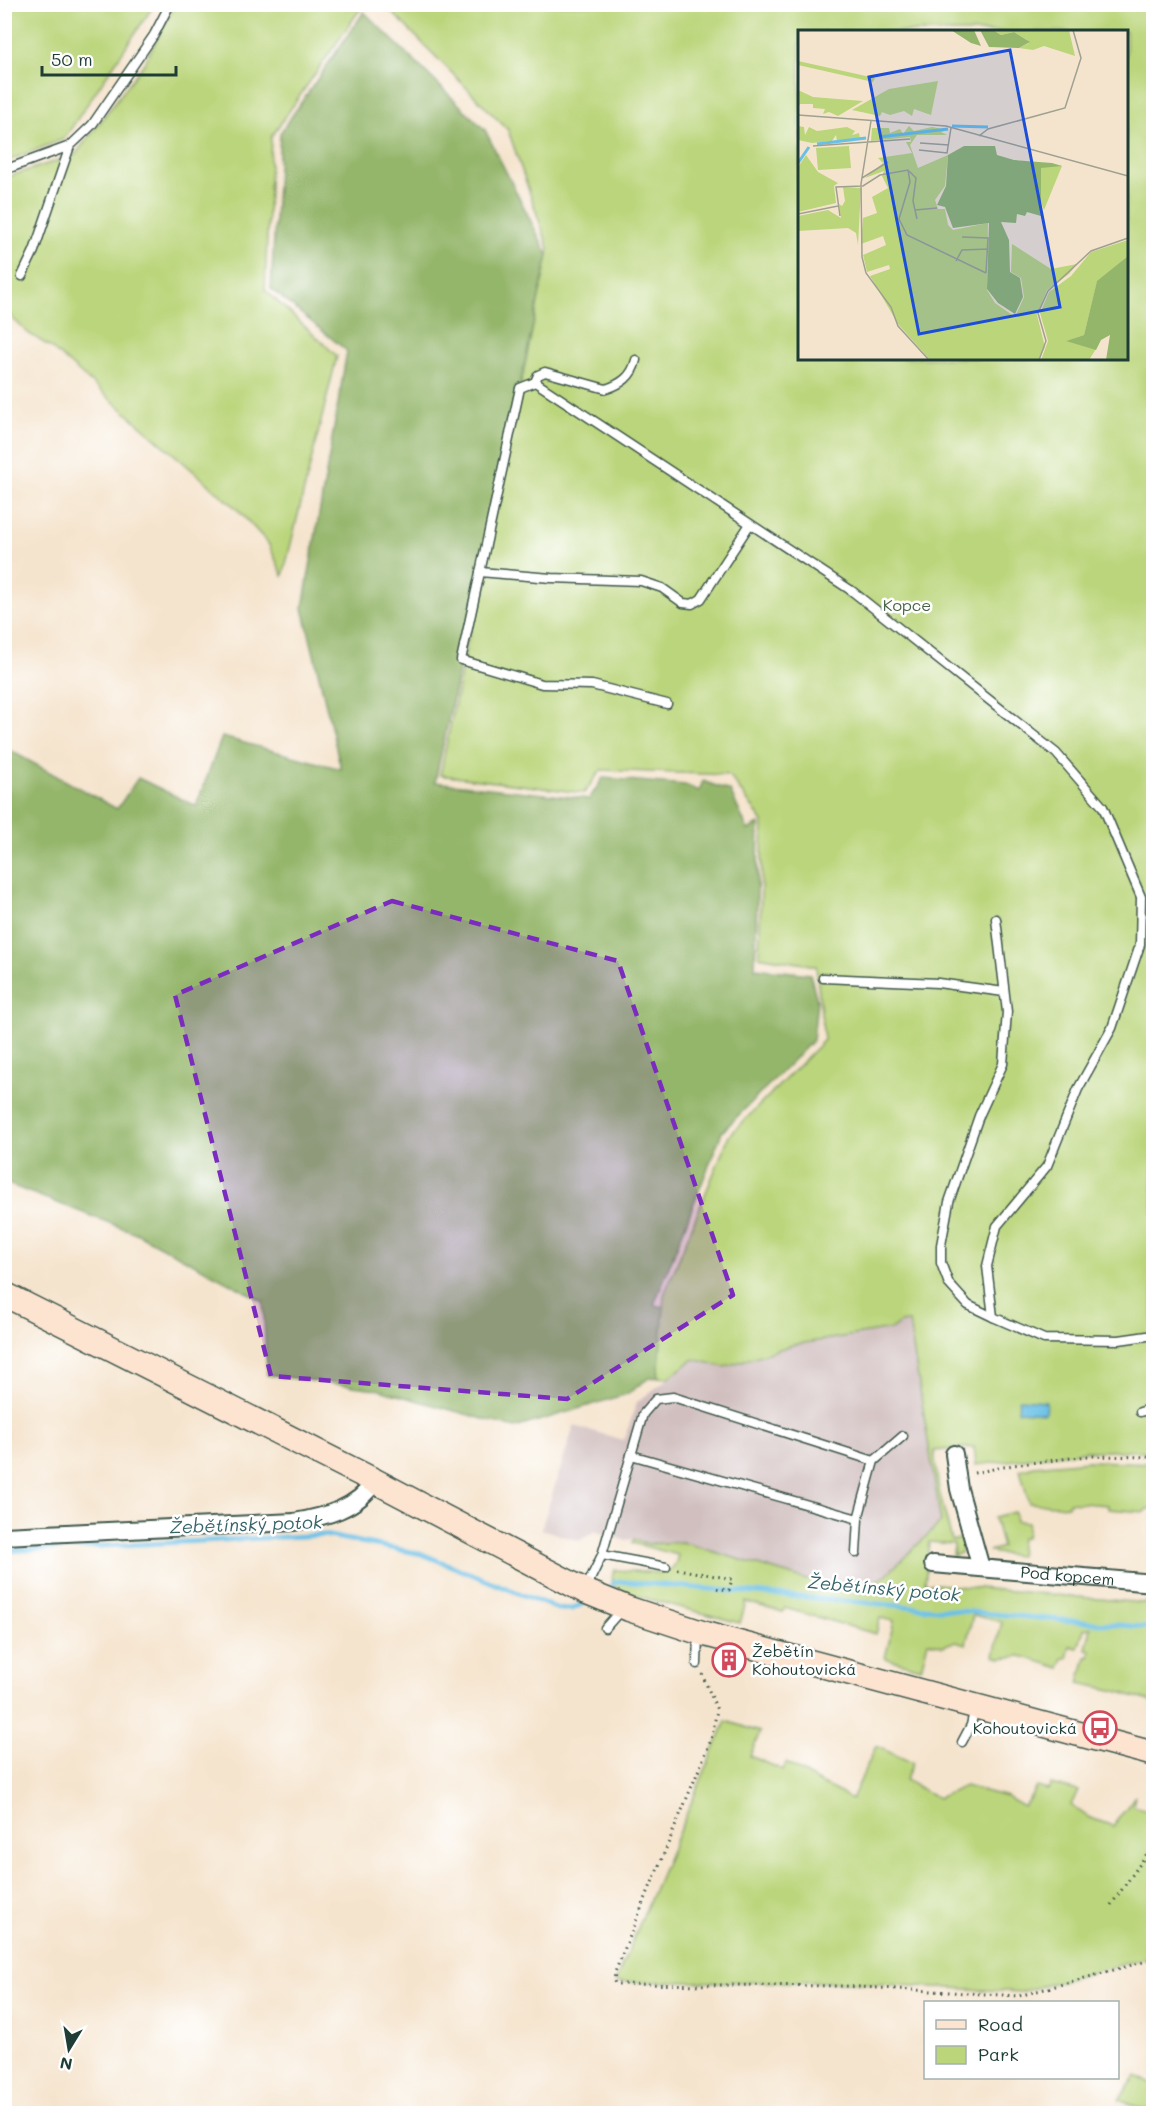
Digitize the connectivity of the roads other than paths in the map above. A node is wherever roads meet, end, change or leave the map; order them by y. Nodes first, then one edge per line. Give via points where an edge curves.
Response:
1 (170, 4) edge
2 (70, 146) junction
3 (4, 170) edge
4 (22, 276) dead end
5 (636, 360) dead end
6 (535, 382) junction
7 (750, 524) junction
8 (480, 572) junction
9 (667, 704) dead end
10 (996, 919) dead end
11 (823, 978) dead end
12 (1005, 992) junction
13 (4, 1294) edge
14 (993, 1317) junction
15 (1154, 1335) edge
16 (1154, 1408) edge
17 (1140, 1412) dead end
18 (903, 1437) dead end
19 (954, 1454) dead end
20 (632, 1455) junction
21 (874, 1461) junction
22 (375, 1481) junction
23 (858, 1519) junction
24 (4, 1536) edge
25 (856, 1553) dead end
26 (602, 1555) junction
27 (933, 1564) dead end
28 (666, 1567) road end
29 (981, 1568) junction
30 (1154, 1583) edge
31 (599, 1597) junction
32 (605, 1628) dead end
33 (702, 1633) junction
34 (698, 1664) road end
35 (976, 1707) junction
36 (962, 1742) dead end
37 (1154, 1754) edge

1 - 2 lane via 154,35 92,125
2 - 3 lane
2 - 4 lane
5 - 6 lane via 626,379 606,389 544,372
6 - 7 lane
6 - 8 lane via 520,388
7 - 8 lane via 701,599 692,604 641,581
7 - 14 lane via 852,591 1056,753 1103,807 1141,897 1140,945 1112,1028 1078,1089 1047,1166 997,1226 987,1266
8 - 9 lane via 461,660 542,684 592,685
10 - 12 lane
11 - 12 lane via 938,983
12 - 14 lane via 1003,1064 979,1116 949,1202 941,1245 941,1263 949,1284 969,1305
13 - 22 street
14 - 15 lane via 1044,1339 1119,1340
16 - 17 lane
18 - 21 lane
19 - 29 street via 958,1489
20 - 21 lane via 643,1414 656,1399 673,1397
20 - 23 lane
20 - 26 lane
21 - 23 lane
22 - 24 street via 354,1503 323,1516 294,1522
22 - 31 street
23 - 25 lane
26 - 28 lane
26 - 31 lane
27 - 29 street, Pod kopcem
29 - 30 street, Pod kopcem
31 - 32 lane
31 - 33 street
33 - 34 lane
33 - 35 street
35 - 36 lane
35 - 37 street

